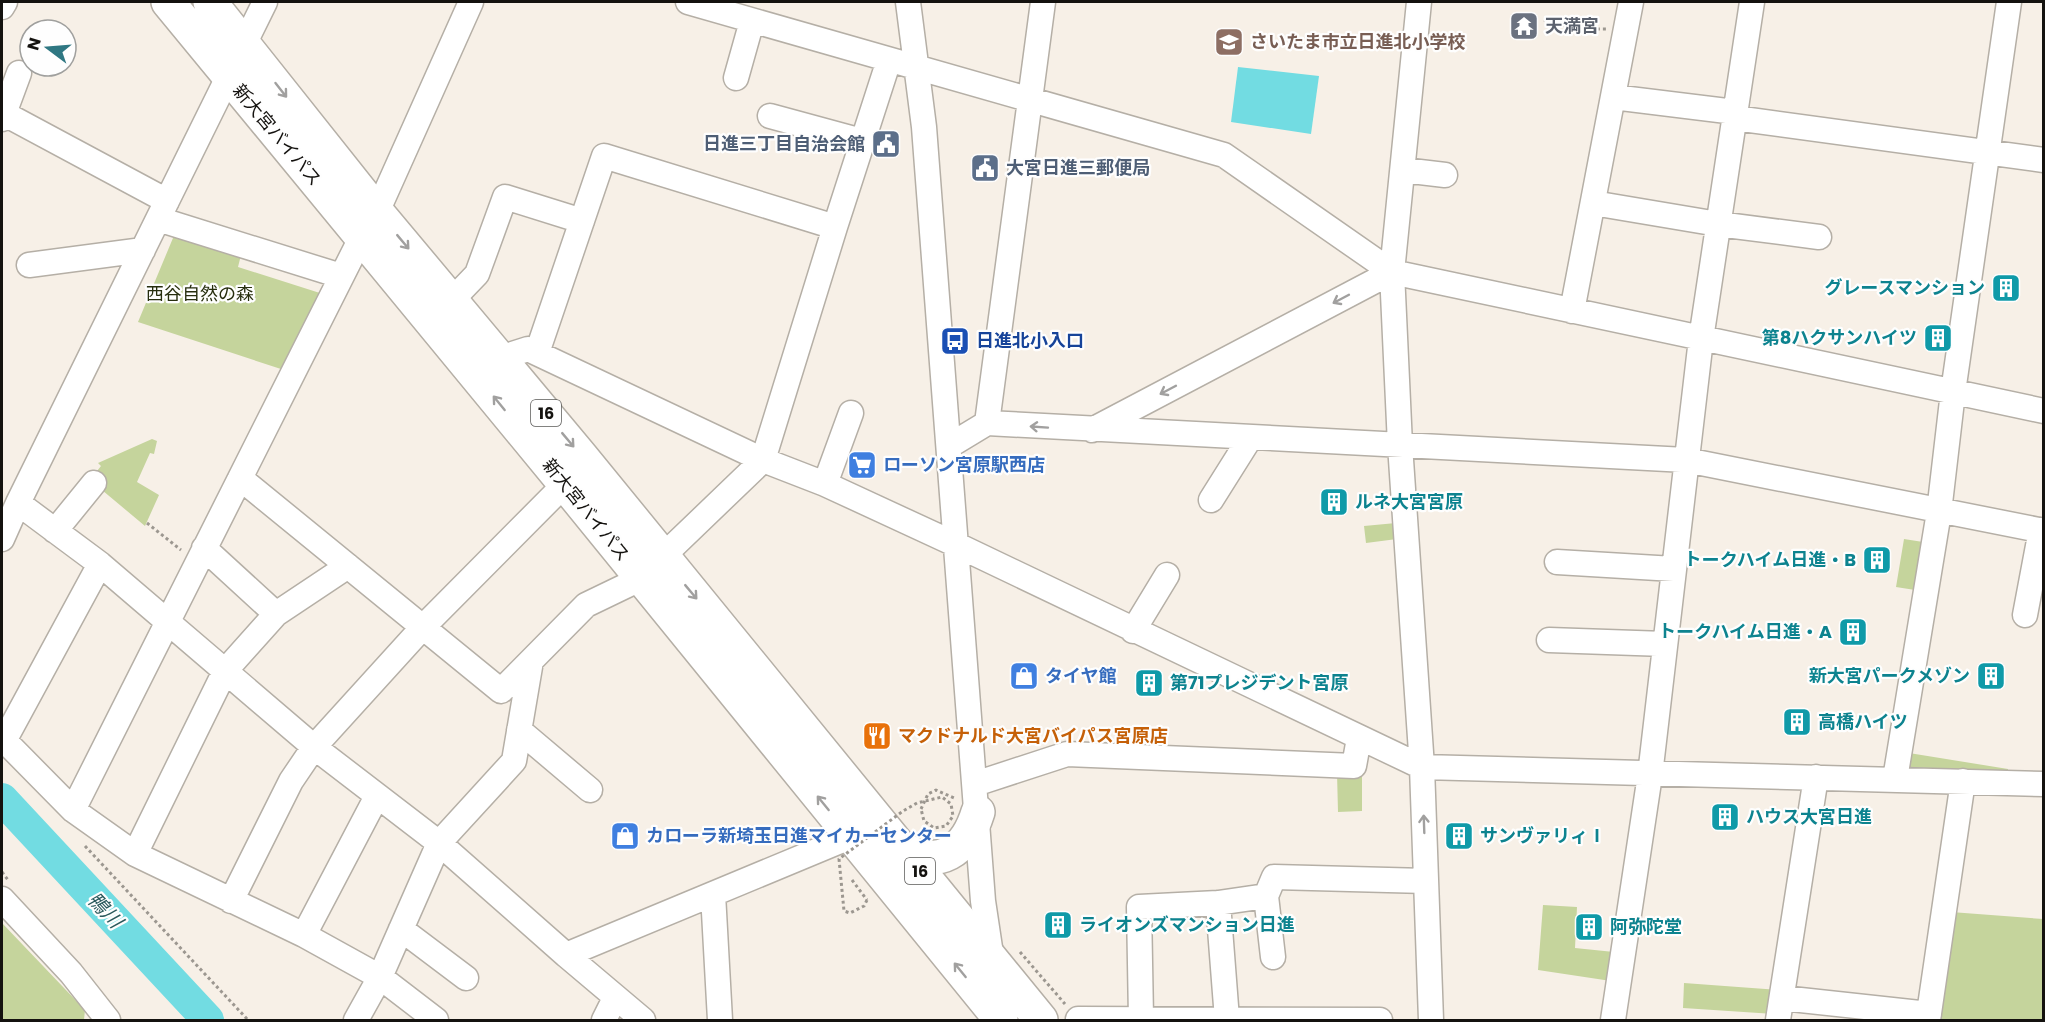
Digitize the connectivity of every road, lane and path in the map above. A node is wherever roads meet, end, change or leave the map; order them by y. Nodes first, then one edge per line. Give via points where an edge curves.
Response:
1 (5, 2) edge
2 (168, 2) edge
3 (210, 2) edge
4 (265, 2) edge
5 (471, 2) edge
6 (688, 2) edge
7 (908, 2) edge
8 (1043, 2) edge
9 (1419, 2) edge
10 (1631, 2) edge
11 (1752, 2) edge
12 (2009, 2) edge
13 (2, 7) edge
14 (1544, 20) dead end
15 (752, 21) junction
16 (1626, 29) junction
17 (244, 45) junction
18 (889, 60) junction
19 (918, 68) junction
20 (18, 76) edge
21 (228, 77) junction
22 (736, 78) dead end
23 (1613, 97) junction
24 (1029, 100) junction
25 (1735, 115) junction
26 (2, 116) edge
27 (770, 116) dead end
28 (862, 141) junction
29 (1987, 152) junction
30 (2043, 160) edge
31 (1403, 170) junction
32 (1445, 175) dead end
33 (1593, 203) junction
34 (163, 210) junction
35 (582, 221) junction
36 (369, 224) junction
37 (1718, 224) junction
38 (835, 227) junction
39 (1820, 237) dead end
40 (143, 250) junction
41 (29, 265) dead end
42 (1392, 272) junction
43 (341, 276) junction
44 (452, 300) junction
45 (1572, 311) junction
46 (1701, 339) junction
47 (537, 353) junction
48 (500, 358) junction
49 (1953, 392) junction
50 (2043, 411) edge
51 (850, 413) dead end
52 (987, 423) junction
53 (1090, 431) junction
54 (1250, 438) junction
55 (949, 446) junction
56 (1400, 446) junction
57 (763, 460) junction
58 (1686, 460) junction
59 (240, 478) junction
60 (94, 483) dead end
61 (565, 484) junction
62 (825, 484) junction
63 (1211, 500) dead end
64 (18, 503) junction
65 (1939, 512) junction
66 (147, 523) dead end
67 (2042, 530) edge
68 (55, 531) junction
69 (2, 540) edge
70 (957, 545) junction
71 (201, 555) junction
72 (1557, 562) dead end
73 (100, 564) junction
74 (348, 566) junction
75 (652, 568) junction
76 (1674, 569) junction
77 (1167, 575) dead end
78 (276, 614) junction
79 (2025, 615) dead end
80 (166, 622) junction
81 (423, 627) junction
82 (1133, 631) junction
83 (1549, 640) dead end
84 (1665, 644) junction
85 (531, 661) junction
86 (225, 671) junction
87 (519, 730) junction
88 (1359, 738) junction
89 (3, 740) edge
90 (314, 747) junction
91 (1422, 767) junction
92 (1650, 775) junction
93 (1816, 777) junction
94 (1895, 779) junction
95 (1963, 781) junction
96 (2043, 784) edge
97 (590, 790) dead end
98 (377, 796) junction
99 (971, 801) junction
100 (73, 810) junction
101 (838, 842) junction
102 (439, 843) junction
103 (84, 844) dead end
104 (900, 847) junction
105 (135, 854) junction
106 (846, 871) dead end
107 (851, 878) dead end
108 (1426, 881) junction
109 (713, 894) junction
110 (1266, 896) junction
111 (2, 899) edge
112 (231, 901) junction
113 (1218, 903) junction
114 (401, 929) junction
115 (304, 935) junction
116 (566, 955) junction
117 (1005, 955) junction
118 (1272, 957) dead end
119 (380, 977) junction
120 (466, 978) dead end
121 (615, 998) junction
122 (1780, 1009) edge
123 (1928, 1017) edge
124 (1141, 1018) junction
125 (998, 1019) edge
126 (1078, 1019) edge
127 (1227, 1019) junction
128 (108, 1020) edge
129 (248, 1020) edge
130 (356, 1020) edge
131 (436, 1020) edge
132 (604, 1020) edge
133 (643, 1020) edge
134 (720, 1020) edge
135 (1041, 1020) edge
136 (1352, 1020) edge
137 (1380, 1020) edge
138 (1431, 1020) edge
139 (1613, 1020) edge

1 - 13 street
2 - 21 highway, 新大宮バイパス / 16
3 - 17 highway, 新大宮バイパス / 16
4 - 17 street
5 - 36 street
6 - 15 street
7 - 19 street
8 - 24 street
9 - 31 street
10 - 16 street
11 - 25 street
12 - 29 street
14 - 16 path via 1580,29
15 - 18 street
15 - 22 street
16 - 23 street
17 - 21 street
17 -> 36 highway, 新大宮バイパス / 16
18 - 19 street
18 - 28 street
19 - 24 street
19 - 55 street
20 - 26 street
21 - 34 street
21 - 36 highway, 新大宮バイパス / 16
23 - 25 street
23 - 33 street
24 - 42 street via 1224,155
24 - 52 street
25 - 29 street
25 - 37 street
26 - 34 street
27 - 28 street
28 - 38 street
29 - 30 street
29 - 49 street
31 - 32 street
31 - 42 street
33 - 37 street
33 - 45 street
34 - 40 street
34 - 43 street
35 - 38 street via 604,156
35 - 44 street via 506,197 477,274
35 - 47 street
36 - 43 street
36 -> 44 highway, 新大宮バイパス / 16
61 -> 36 highway, 新大宮バイパス / 16
37 - 39 street
37 - 46 street
38 - 57 street
40 - 41 street
40 - 64 street
42 - 45 street
42 -> 53 street
42 - 56 street
43 - 59 street
44 - 48 highway, 新大宮バイパス / 16
45 - 46 street
46 - 49 street
46 - 58 street
47 - 48 street via 528,349
47 - 57 street
48 -> 75 highway, 新大宮バイパス / 16
49 - 50 street
49 - 65 street
51 - 62 street
53 -> 52 street
52 - 55 street
53 - 54 street
54 - 56 street
54 - 63 street
55 - 70 street
56 - 58 street
56 - 91 street
57 - 62 street
57 - 75 street
58 - 65 street
58 - 76 street
59 - 71 street
59 - 74 street
60 - 68 street
61 - 75 highway, 新大宮バイパス / 16
61 - 81 street
62 - 70 street
64 - 68 street
64 - 69 street
65 - 67 street
65 - 94 street
66 - 71 path
67 - 79 street
68 - 73 street
70 - 82 street
70 - 99 street
71 - 78 street
71 - 80 street
72 - 76 street
73 - 80 street
73 - 89 street
74 - 78 street
74 - 81 street
75 - 85 street via 586,605
101 -> 75 highway, 新大宮バイパス / 16
75 -> 104 highway, 新大宮バイパス / 16
76 - 84 street
77 - 82 street
78 - 86 street
80 - 86 street
80 - 100 street
81 - 85 street via 501,691
81 - 90 street
82 - 88 street
83 - 84 street
84 - 92 street
85 - 87 street
86 - 90 street
86 - 105 street
87 - 97 street
87 - 102 street via 513,761
88 - 91 street
88 - 99 street via 1354,766 1067,754
89 - 100 street
90 - 98 street
90 - 112 street via 291,781
91 - 92 street
108 -> 91 street
92 - 93 street
92 - 139 street
93 - 94 street
93 - 122 street
94 - 95 street
95 - 96 street
95 - 123 street
98 - 102 street
98 - 115 street
99 - 104 highway via 969,837 944,856 921,857
99 - 107 path, bridge via 936,790 928,794 921,809 924,821 934,828 946,826 953,810 947,800 935,796 926,800 903,811 838,859 844,911 850,914 867,900
99 - 117 street via 983,901
100 - 105 street
101 - 106 path via 833,860
101 - 109 street
125 -> 101 highway, 新大宮バイパス / 16
102 - 114 street
102 - 116 street
103 - 129 path
104 - 117 highway, 新大宮バイパス / 16
105 - 112 street
108 - 110 street via 1274,877
108 - 138 street
109 - 116 street
109 - 134 street
110 - 113 street
110 - 118 street
111 - 128 street via 71,973
112 - 115 street
113 - 124 street via 1139,907
113 - 127 street
114 - 119 street
114 - 120 street
115 - 119 street
116 - 121 street
117 - 125 street
117 - 126 path
117 - 135 highway, 新大宮バイパス / 16
119 - 130 street
119 - 131 street
121 - 132 street
121 - 133 street
122 - 123 street
124 - 126 street
124 - 127 street
127 - 136 street
136 - 137 street

